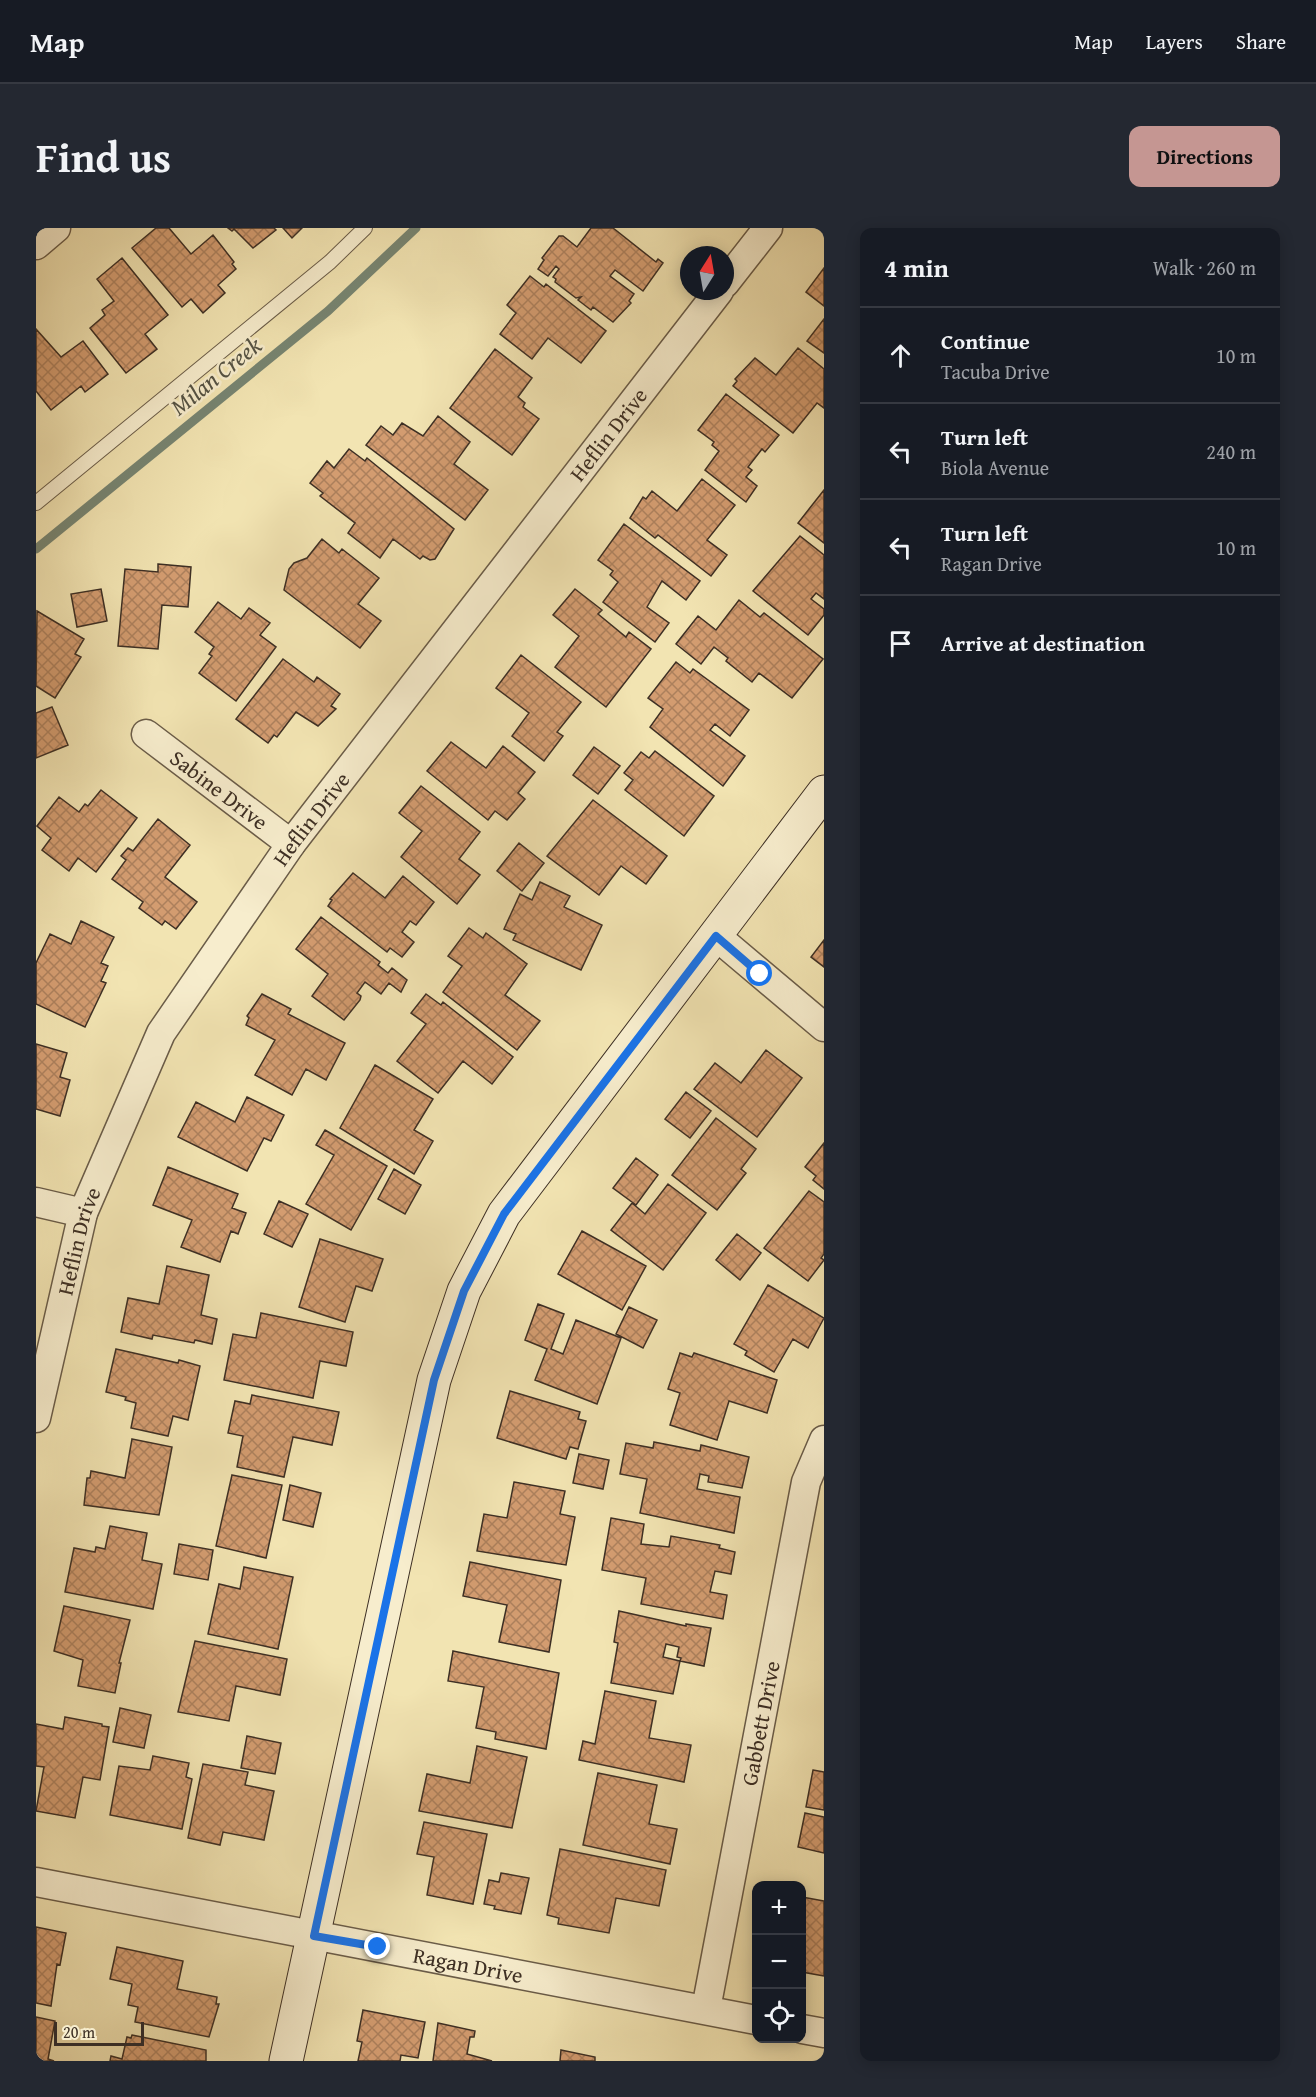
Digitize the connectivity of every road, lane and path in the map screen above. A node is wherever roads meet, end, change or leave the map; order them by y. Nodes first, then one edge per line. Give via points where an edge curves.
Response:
1 (56, 228) edge
2 (365, 228) edge
3 (768, 228) edge
4 (36, 244) edge
5 (734, 271) edge
6 (712, 300) edge
7 (36, 502) edge
8 (146, 734) dead end
9 (824, 792) edge
10 (291, 844) junction
11 (716, 936) junction
12 (824, 1027) edge
13 (36, 1202) edge
14 (83, 1213) junction
15 (36, 1418) edge
16 (824, 1440) edge
17 (36, 1882) edge
18 (314, 1936) junction
19 (706, 2009) junction
20 (752, 2019) edge
21 (806, 2030) edge
22 (824, 2033) edge
23 (286, 2061) edge

1 - 4 street
2 - 7 lane via 321,269
3 - 5 street
6 - 10 street, Heflin Drive
8 - 10 street, Sabine Drive
9 - 11 street
10 - 14 street, Heflin Drive via 161,1033
11 - 12 street
11 - 18 street via 504,1214 464,1291 434,1380
13 - 14 street
14 - 15 street, Heflin Drive
16 - 19 street, Gabbett Drive via 806,1482
17 - 18 street, Ragan Drive
18 - 19 street, Ragan Drive
18 - 23 street
19 - 20 street, Ragan Drive
21 - 22 street

